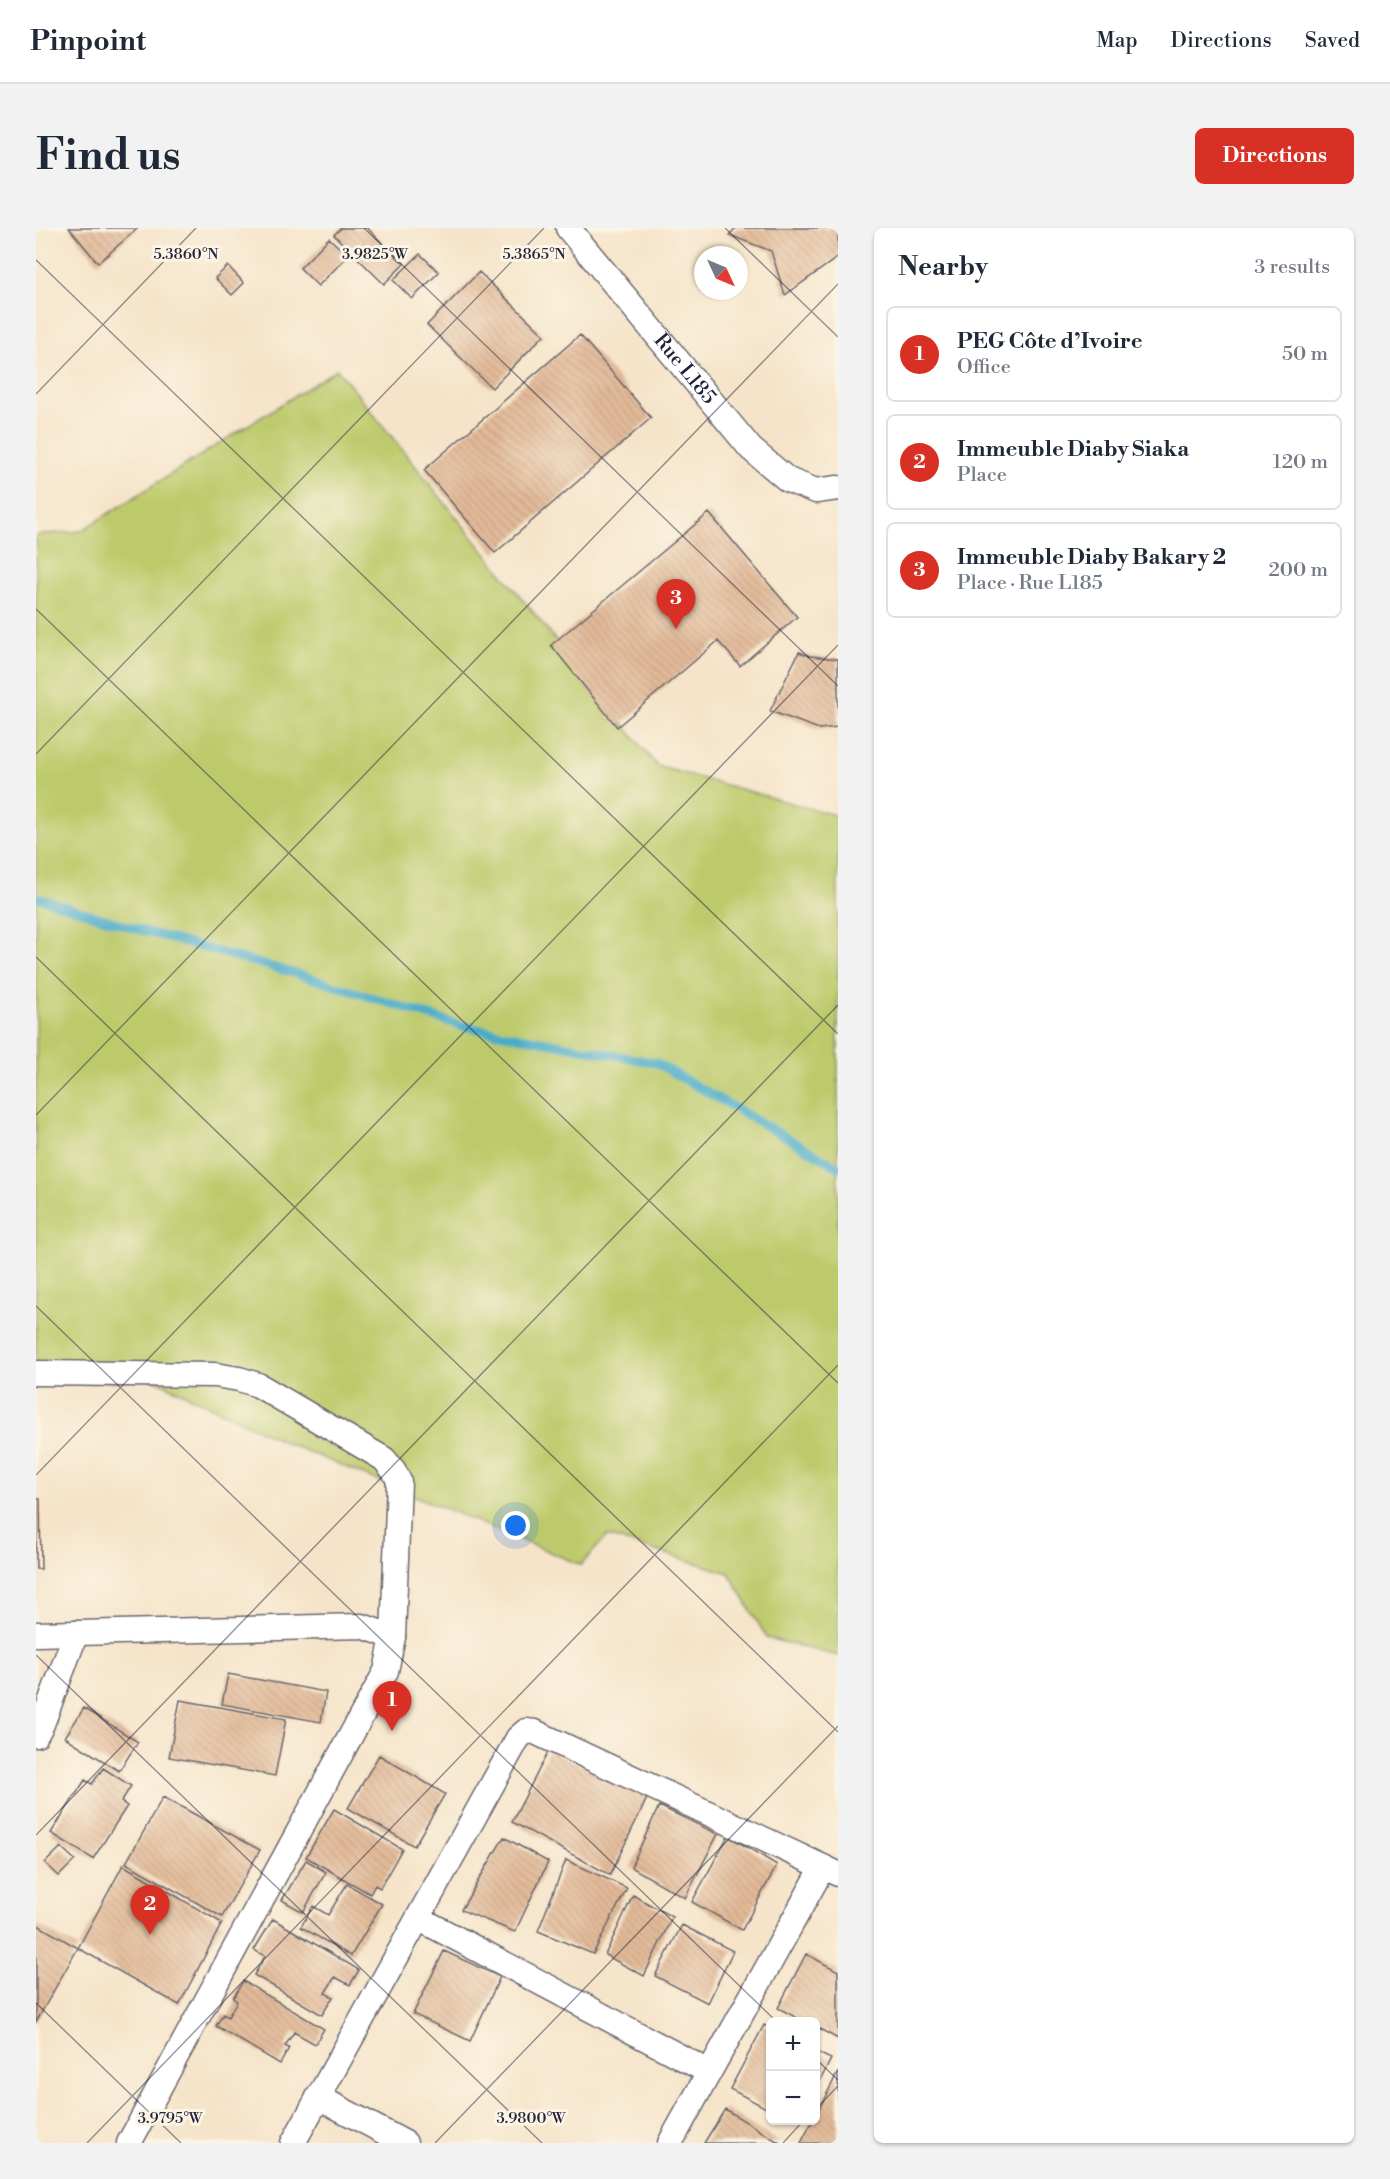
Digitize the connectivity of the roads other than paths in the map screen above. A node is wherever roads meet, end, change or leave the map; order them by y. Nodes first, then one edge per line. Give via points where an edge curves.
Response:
1 (568, 228) edge
2 (827, 490) edge
3 (36, 1372) edge
4 (76, 1633) junction
5 (36, 1634) edge
6 (393, 1637) junction
7 (36, 1734) edge
8 (831, 1870) edge
9 (418, 1918) junction
10 (709, 2072) junction
11 (318, 2097) junction
12 (129, 2143) edge
13 (293, 2143) edge
14 (405, 2143) edge
15 (670, 2143) edge

1 - 2 street, Rue L185 via 751,449 788,480
3 - 6 street via 215,1375 239,1379 258,1385 384,1459 399,1481
4 - 5 street
4 - 6 street via 362,1626
4 - 7 street
6 - 12 street via 386,1671
8 - 9 street via 535,1732 525,1731
8 - 10 street
9 - 10 street
9 - 11 street
10 - 15 street
11 - 13 street
11 - 14 street

